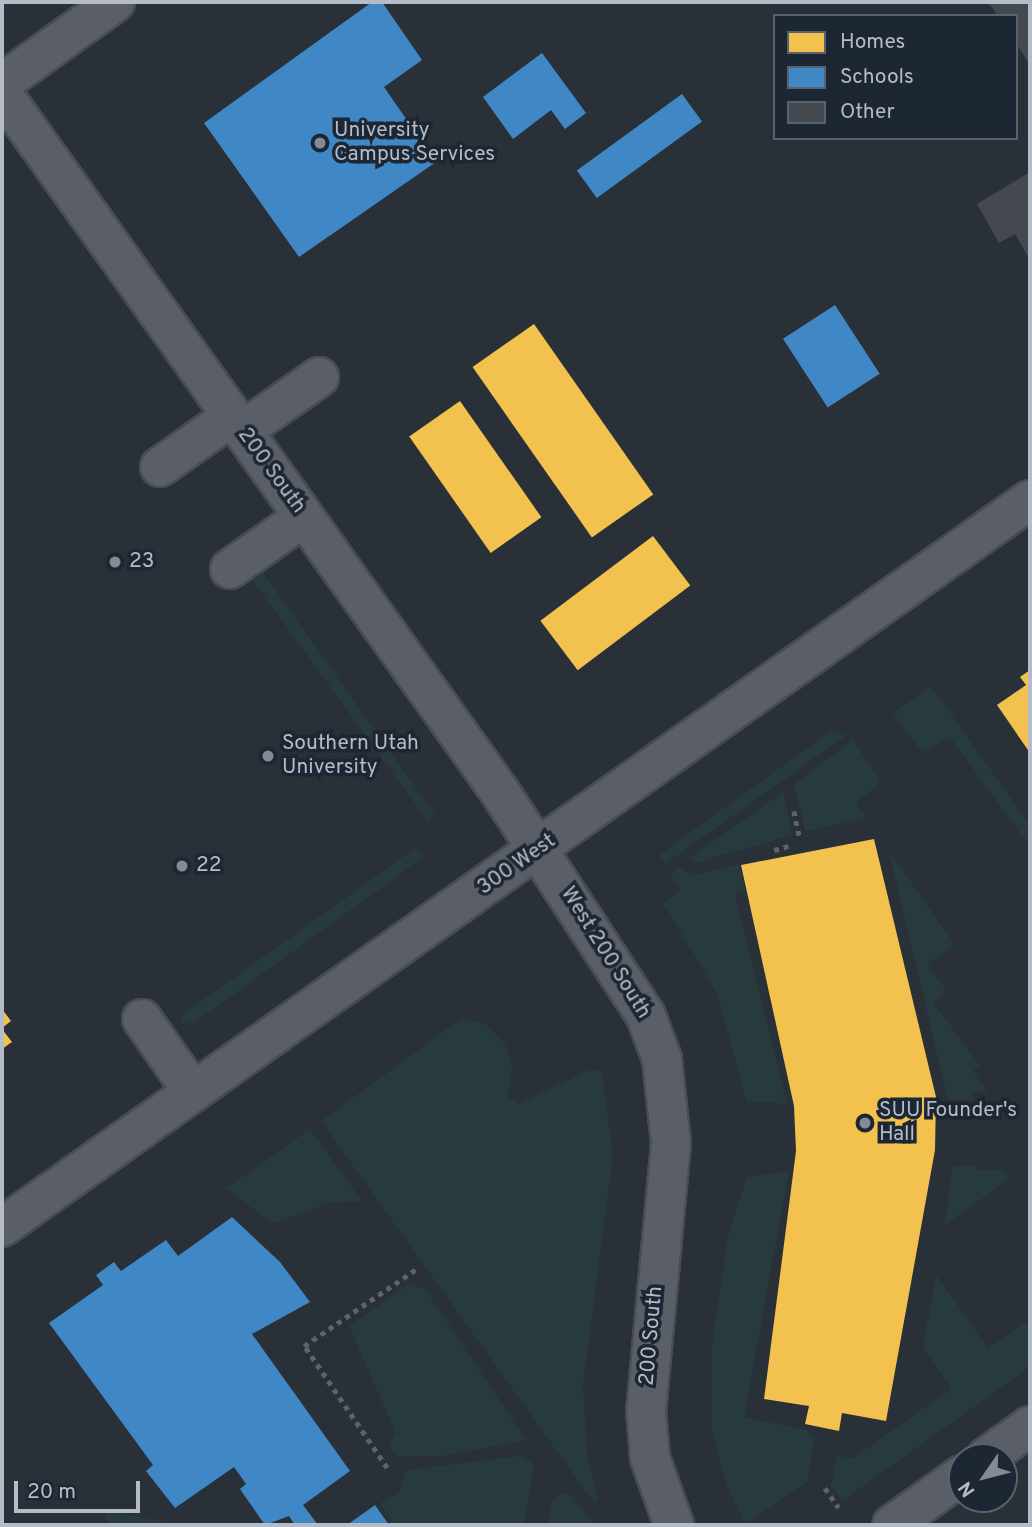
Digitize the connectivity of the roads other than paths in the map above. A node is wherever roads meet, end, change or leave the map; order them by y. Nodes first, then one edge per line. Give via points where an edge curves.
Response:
1 (116, 2) edge
2 (2, 83) edge
3 (2, 93) edge
4 (320, 377) dead end
5 (237, 423) junction
6 (160, 467) dead end
7 (1030, 500) edge
8 (304, 517) junction
9 (230, 569) dead end
10 (540, 850) junction
11 (142, 1019) dead end
12 (193, 1092) junction
13 (671, 1143) joint
14 (2, 1227) edge
15 (1030, 1426) edge
16 (1006, 1443) edge
17 (948, 1485) edge
18 (674, 1525) edge
19 (892, 1525) edge

1 - 2 street
3 - 5 street, 200 South
4 - 5 street
5 - 6 street
5 - 8 street, 200 South
7 - 10 street, 300 West
8 - 9 street
8 - 10 street, 200 South
10 - 12 street, 300 West
10 - 13 street, West 200 South via 646,1016 662,1059
11 - 12 street
12 - 14 street, 300 West
13 - 18 street, 200 South via 646,1410 650,1458
15 - 16 street
17 - 19 street

